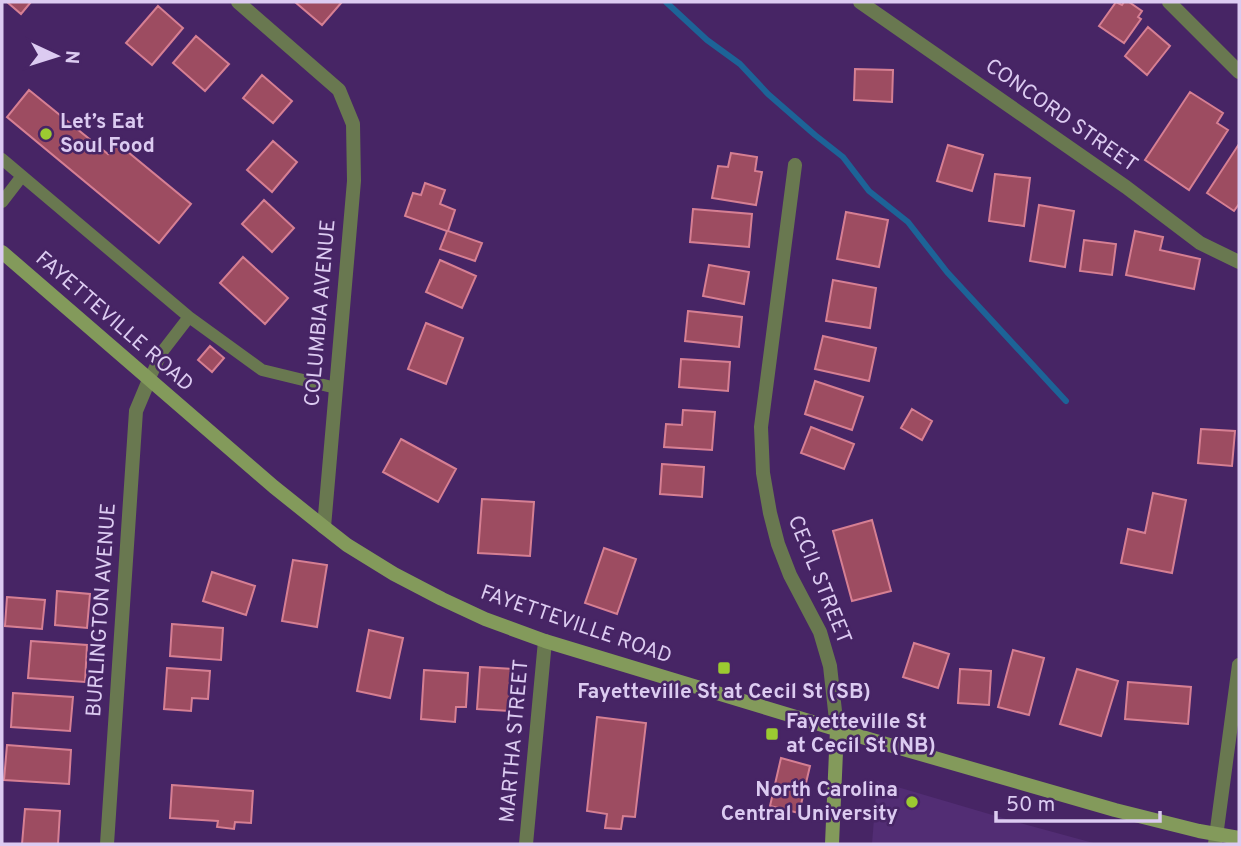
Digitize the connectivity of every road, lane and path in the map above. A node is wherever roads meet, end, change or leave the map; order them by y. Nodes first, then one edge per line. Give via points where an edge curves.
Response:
1 (238, 2) edge
2 (860, 2) edge
3 (1169, 2) edge
4 (1239, 72) edge
5 (2, 159) edge
6 (795, 165) dead end
7 (22, 176) junction
8 (2, 202) edge
9 (2, 252) edge
10 (1238, 260) edge
11 (189, 317) junction
12 (149, 380) junction
13 (336, 388) junction
14 (324, 527) junction
15 (545, 641) junction
16 (1239, 666) edge
17 (837, 729) junction
18 (1239, 838) edge
19 (1216, 839) edge
20 (107, 844) edge
21 (526, 844) edge
22 (832, 844) edge

1 - 13 street, COLUMBIA AVENUE via 339,90 353,124 354,181
2 - 10 street, CONCORD STREET via 1200,243
3 - 4 street
5 - 7 lane
6 - 17 street, CECIL STREET via 761,427 763,473 778,544 820,632 830,666
7 - 8 lane
7 - 11 lane
9 - 12 main road, FAYETTEVILLE ROAD
11 - 12 lane via 162,352
11 - 13 lane via 262,370
12 - 14 main road, FAYETTEVILLE ROAD
12 - 20 street, BURLINGTON AVENUE via 136,411
13 - 14 street, COLUMBIA AVENUE
14 - 15 main road, FAYETTEVILLE ROAD via 394,574 442,599
15 - 17 main road, FAYETTEVILLE ROAD
15 - 21 street, MARTHA STREET
16 - 19 street
17 - 19 main road, FAYETTEVILLE ROAD
17 - 22 main road, CECIL STREET
18 - 19 main road, FAYETTEVILLE ROAD

